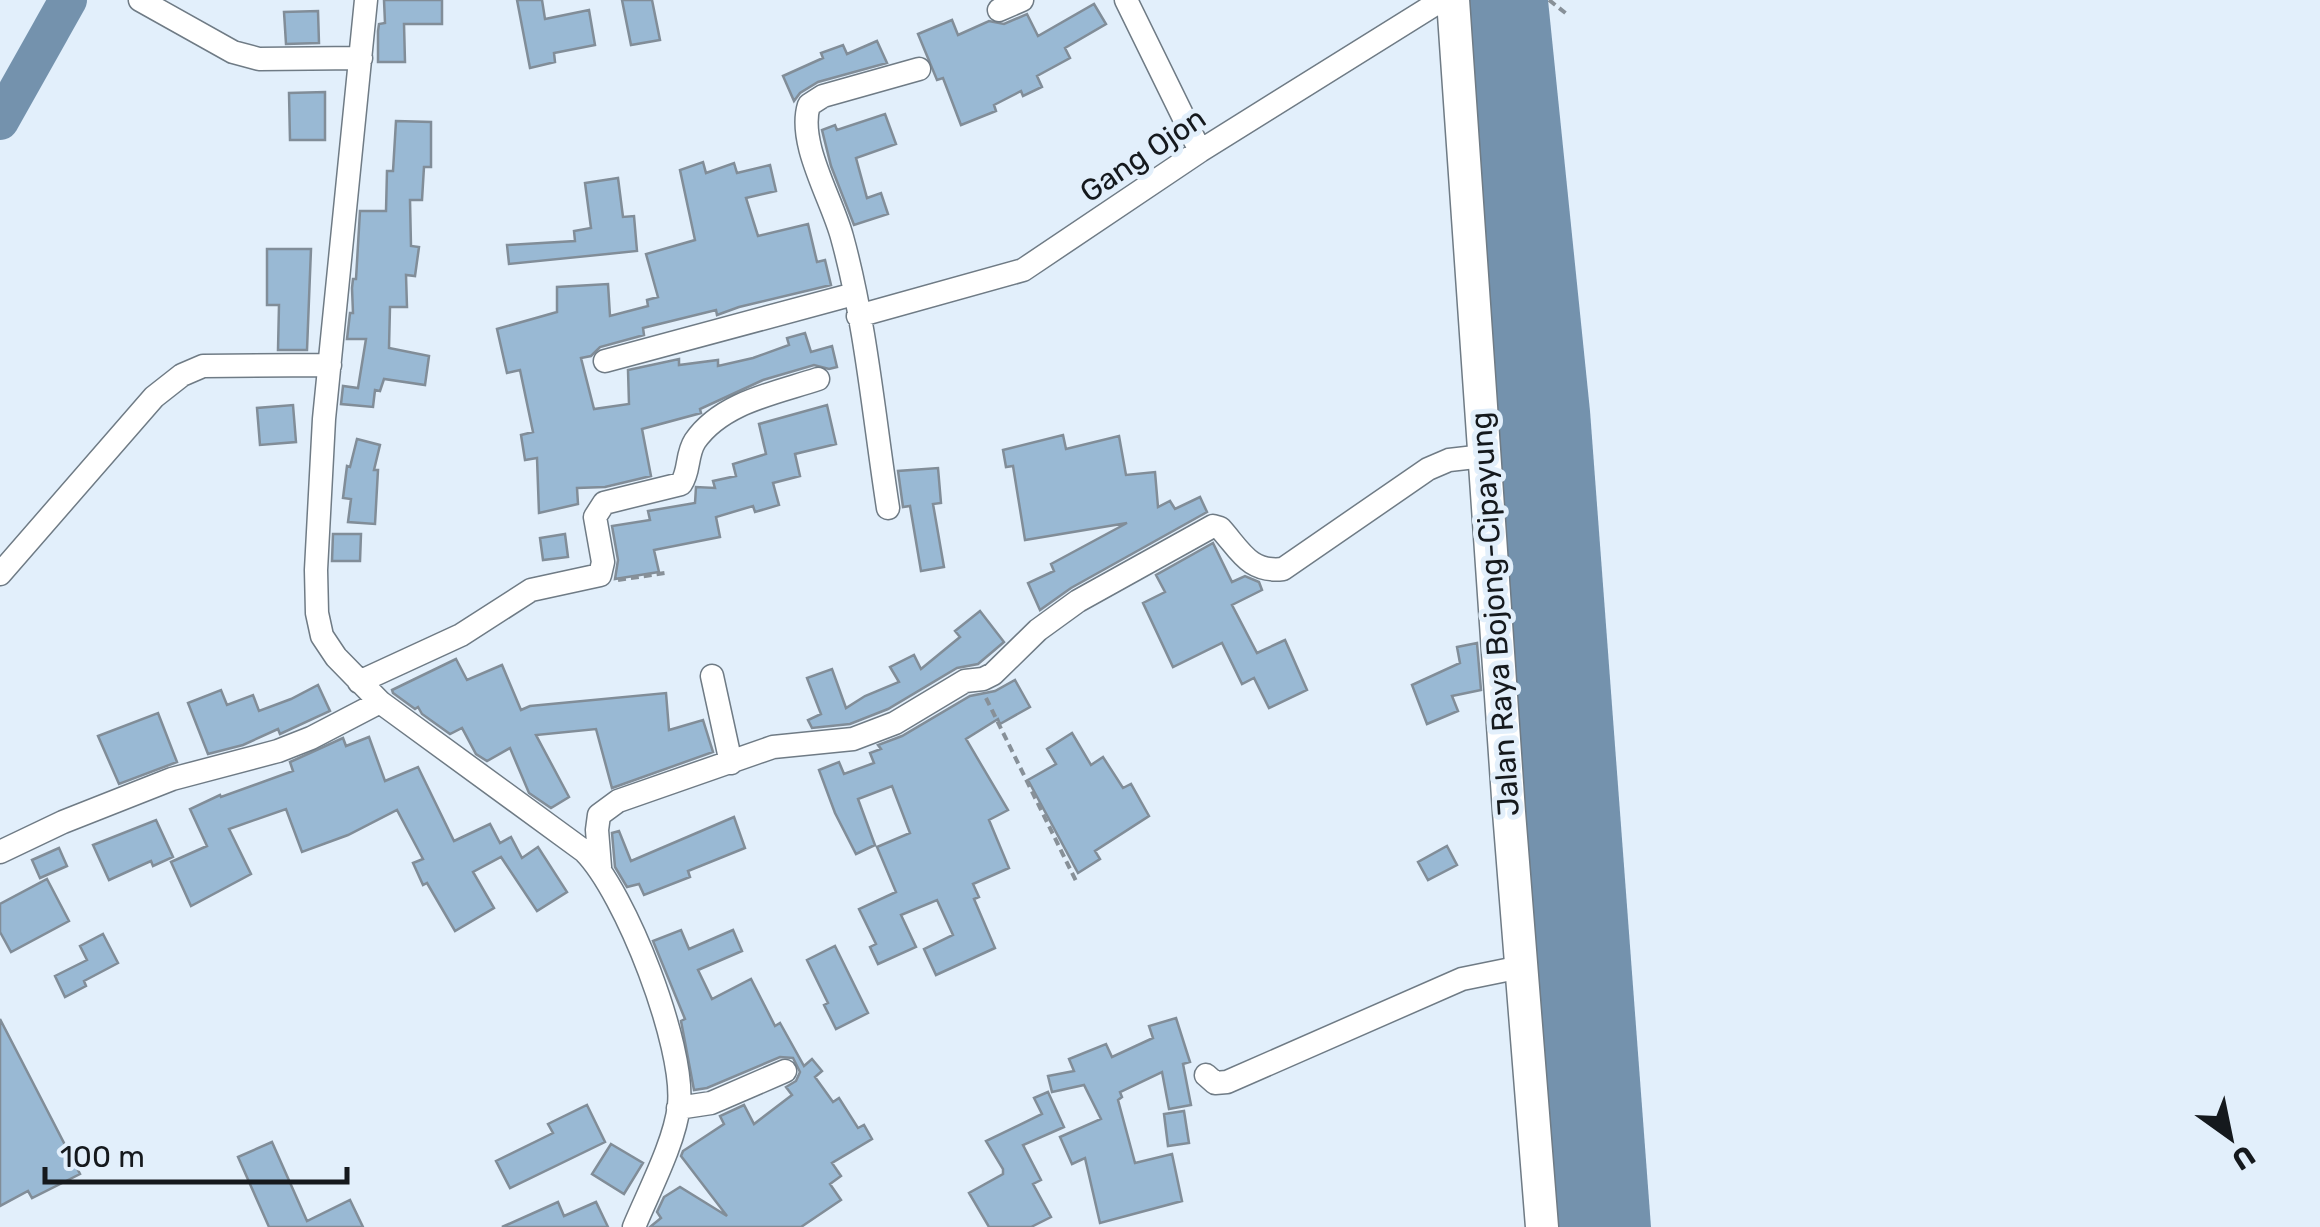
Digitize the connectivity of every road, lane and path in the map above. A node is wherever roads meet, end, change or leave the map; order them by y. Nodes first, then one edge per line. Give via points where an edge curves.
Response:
1 (140, 0) edge
2 (366, 0) edge
3 (1022, 0) edge
4 (1126, 0) edge
5 (1442, 0) edge
6 (1453, 0) edge
7 (1549, 0) edge
8 (1000, 10) dead end
9 (1568, 16) dead end
10 (361, 58) junction
11 (919, 69) dead end
12 (1200, 151) junction
13 (856, 305) junction
14 (604, 361) dead end
15 (330, 365) junction
16 (818, 378) dead end
17 (1484, 456) junction
18 (888, 508) dead end
19 (665, 573) dead end
20 (0, 574) edge
21 (600, 575) junction
22 (712, 676) dead end
23 (977, 680) junction
24 (359, 682) junction
25 (380, 702) junction
26 (731, 763) junction
27 (0, 852) edge
28 (600, 866) junction
29 (1076, 881) dead end
30 (1521, 967) junction
31 (784, 1071) dead end
32 (1206, 1074) dead end
33 (678, 1108) junction
34 (634, 1227) edge
35 (1542, 1227) edge

1 - 10 street via 233,52 259,59
2 - 10 street
3 - 8 street
4 - 12 street
5 - 12 street, Gang Ojon
6 - 17 street, Jalan Raya Bojong-Cipayung
7 - 9 path
10 - 15 street
11 - 13 street via 823,96 806,115
12 - 13 street, Gang Ojon via 1023,270
13 - 14 street, Gang Ojon
13 - 18 street
15 - 20 street via 218,363 182,375 154,397
15 - 24 street via 317,612 328,647
16 - 21 street via 725,413 696,439 681,484 604,503 595,517
17 - 23 street via 1428,469 1283,569 1256,568 1214,526 1078,601 993,674
17 - 30 street, Jalan Raya Bojong-Cipayung
19 - 21 path via 613,581
21 - 24 street via 531,590 460,634
22 - 26 street
23 - 26 street via 853,739 774,747
23 - 29 path
24 - 25 street
25 - 27 street via 278,751 172,779
25 - 28 street
26 - 28 street via 608,805 596,830
28 - 33 street via 661,1010 675,1056
30 - 32 street via 1462,979 1227,1082 1215,1083
30 - 35 street, Jalan Raya Bojong-Cipayung
31 - 33 street via 711,1102
33 - 34 street

